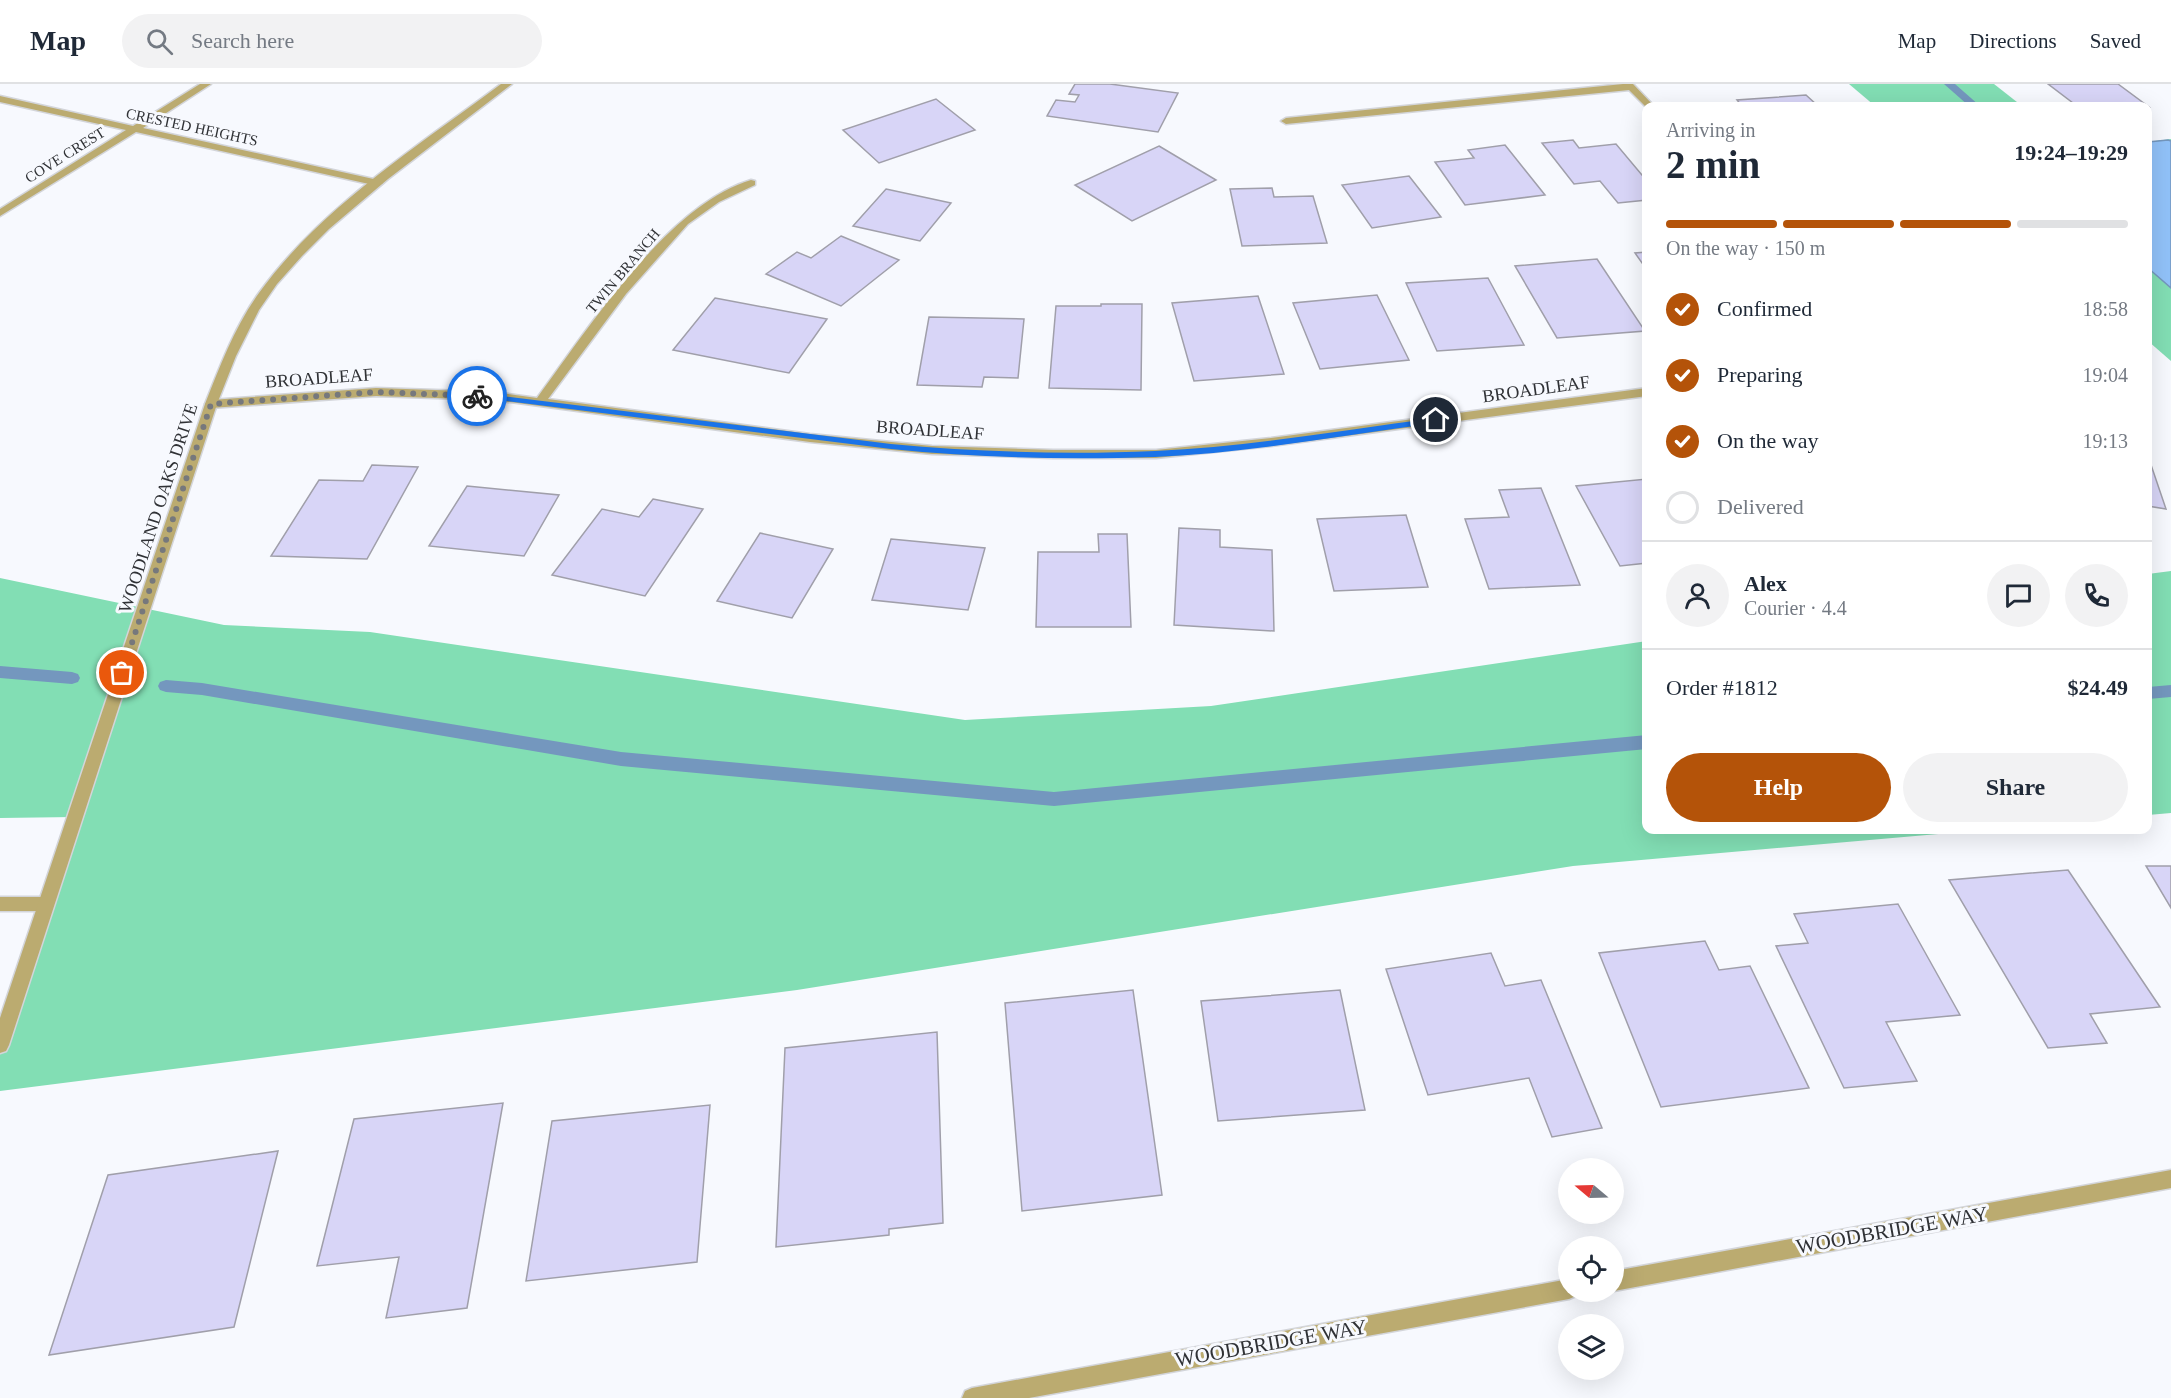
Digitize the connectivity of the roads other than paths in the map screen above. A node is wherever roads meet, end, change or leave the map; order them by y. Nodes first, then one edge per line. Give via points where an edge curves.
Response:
1 (206, 84) edge
2 (507, 84) edge
3 (1630, 86) edge
4 (0, 99) edge
5 (1646, 102) edge
6 (1286, 121) dead end
7 (134, 130) junction
8 (378, 183) junction
9 (751, 183) dead end
10 (0, 213) edge
11 (1642, 393) edge
12 (540, 402) junction
13 (211, 404) junction
14 (0, 904) edge
15 (46, 904) junction
16 (0, 1045) edge
17 (2171, 1179) edge
18 (1624, 1279) edge
19 (1558, 1291) edge
20 (972, 1398) edge

1 - 7 street, COVE CREST
2 - 8 street, WOODLAND OAKS DRIVE
3 - 5 street
3 - 6 street
4 - 7 street, CRESTED HEIGHTS
7 - 8 street, CRESTED HEIGHTS
7 - 10 street, COVE CREST
8 - 13 street, WOODLAND OAKS DRIVE via 327,224 272,283 233,346
9 - 12 street, TWIN BRANCH via 715,200 684,222 622,292
11 - 12 street, BROADLEAF via 1156,454 932,450
12 - 13 street, BROADLEAF via 494,396 376,392
13 - 15 street, WOODLAND OAKS DRIVE
14 - 15 street
15 - 16 street, WOODLAND OAKS DRIVE
17 - 18 street, WOODBRIDGE WAY
19 - 20 street, WOODBRIDGE WAY

